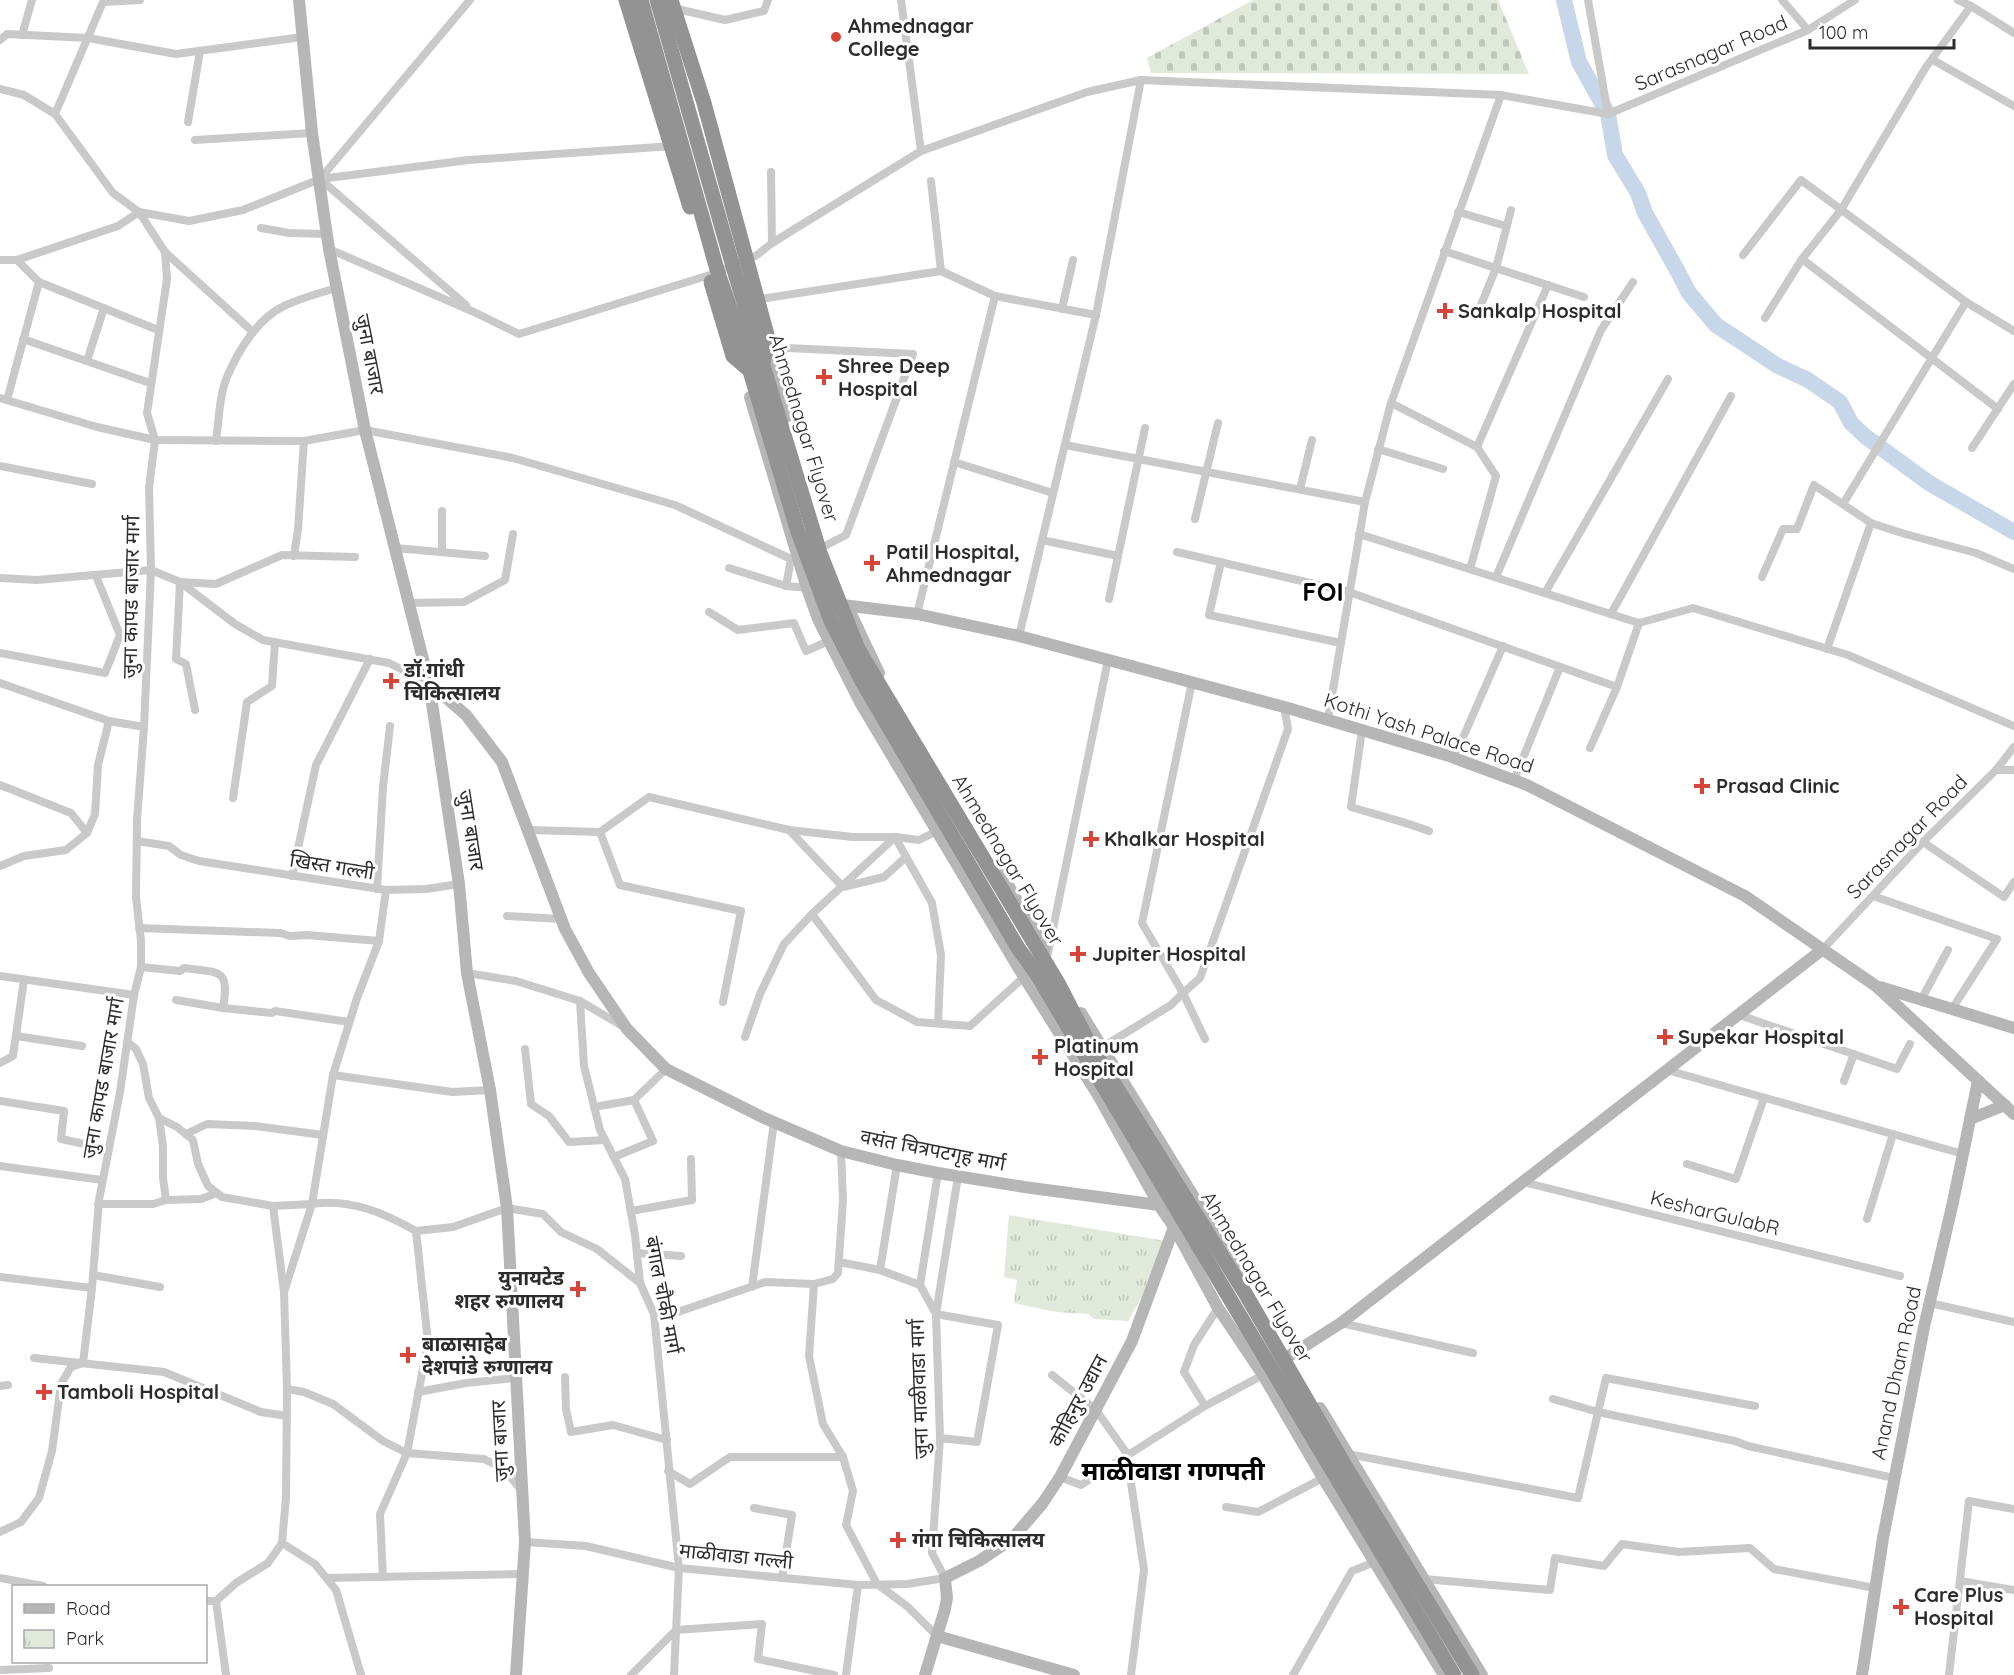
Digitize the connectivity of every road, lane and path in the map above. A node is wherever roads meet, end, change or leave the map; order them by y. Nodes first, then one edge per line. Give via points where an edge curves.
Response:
1 (32, 0) edge
2 (140, 0) edge
3 (299, 0) edge
4 (470, 0) edge
5 (626, 0) edge
6 (633, 0) edge
7 (641, 0) edge
8 (768, 0) edge
9 (901, 0) edge
10 (1588, 0) edge
11 (1782, 0) edge
12 (1855, 0) edge
13 (1958, 0) edge
14 (102, 1) edge
15 (666, 2) edge
16 (1971, 6) junction
17 (1808, 30) junction
18 (2014, 33) edge
19 (22, 35) junction
20 (302, 37) junction
21 (88, 38) junction
22 (0, 40) edge
23 (200, 51) junction
24 (1933, 60) junction
25 (1141, 80) junction
26 (0, 89) edge
27 (1501, 95) junction
28 (2014, 106) edge
29 (55, 114) junction
30 (1608, 114) junction
31 (188, 122) dead end
32 (312, 133) junction
33 (195, 140) dead end
34 (675, 145) junction
35 (921, 151) junction
36 (771, 172) dead end
37 (320, 179) junction
38 (931, 181) dead end
39 (1511, 210) dead end
40 (1841, 210) junction
41 (139, 212) junction
42 (1458, 212) junction
43 (1506, 226) junction
44 (261, 228) dead end
45 (327, 234) junction
46 (772, 243) junction
47 (329, 249) junction
48 (1444, 251) junction
49 (165, 252) junction
50 (1743, 255) dead end
51 (0, 260) edge
52 (17, 260) junction
53 (1073, 260) dead end
54 (1802, 260) junction
55 (743, 261) junction
56 (1496, 268) junction
57 (941, 271) junction
58 (713, 274) junction
59 (39, 282) junction
60 (1633, 282) dead end
61 (1548, 285) junction
62 (337, 288) junction
63 (995, 296) junction
64 (1584, 297) dead end
65 (754, 300) junction
66 (1966, 302) junction
67 (104, 308) junction
68 (1062, 309) junction
69 (474, 312) junction
70 (1096, 315) junction
71 (1477, 315) dead end
72 (1765, 318) dead end
73 (158, 330) junction
74 (2014, 331) edge
75 (253, 332) junction
76 (23, 339) junction
77 (766, 347) junction
78 (1931, 358) junction
79 (87, 361) junction
80 (755, 367) junction
81 (1668, 379) dead end
82 (150, 383) junction
83 (2014, 384) edge
84 (2011, 395) edge
85 (1731, 396) dead end
86 (3, 399) edge
87 (1391, 403) junction
88 (1998, 410) junction
89 (1218, 423) dead end
90 (1145, 428) dead end
91 (365, 430) junction
92 (155, 440) junction
93 (1312, 440) dead end
94 (216, 441) junction
95 (304, 441) junction
96 (1065, 445) junction
97 (1477, 447) junction
98 (1972, 448) dead end
99 (1378, 449) junction
100 (1138, 458) junction
101 (954, 462) junction
102 (0, 466) edge
103 (1443, 469) dead end
104 (1207, 472) junction
105 (92, 484) dead end
106 (1300, 489) junction
107 (1053, 493) junction
108 (1365, 502) junction
109 (1843, 504) junction
110 (442, 511) dead end
111 (1195, 519) dead end
112 (1871, 523) junction
113 (513, 534) dead end
114 (1359, 534) junction
115 (1042, 540) junction
116 (395, 548) junction
117 (823, 548) junction
118 (442, 552) junction
119 (1177, 552) dead end
120 (294, 555) junction
121 (355, 556) dead end
122 (485, 556) dead end
123 (1118, 556) junction
124 (794, 558) junction
125 (1221, 562) junction
126 (729, 568) dead end
127 (1470, 569) junction
128 (2014, 569) edge
129 (151, 570) junction
130 (96, 576) junction
131 (1496, 577) junction
132 (1762, 577) dead end
133 (0, 578) edge
134 (180, 582) junction
135 (786, 586) junction
136 (807, 588) junction
137 (840, 590) junction
138 (1350, 592) junction
139 (1545, 593) junction
140 (1109, 599) dead end
141 (409, 603) junction
142 (813, 603) junction
143 (846, 604) junction
144 (709, 612) dead end
145 (916, 614) junction
146 (1611, 614) junction
147 (1639, 623) junction
148 (1019, 636) junction
149 (829, 641) junction
150 (275, 642) junction
151 (1341, 643) junction
152 (1503, 646) junction
153 (1827, 649) junction
154 (0, 654) edge
155 (370, 659) junction
156 (1108, 660) junction
157 (1560, 667) junction
158 (1192, 682) junction
159 (429, 683) junction
160 (0, 684) edge
161 (1617, 687) junction
162 (1284, 706) junction
163 (195, 710) dead end
164 (1328, 719) junction
165 (109, 721) junction
166 (390, 726) dead end
167 (2014, 726) edge
168 (144, 727) junction
169 (1362, 730) junction
170 (2014, 747) edge
171 (1458, 748) dead end
172 (1590, 748) dead end
173 (1996, 770) junction
174 (2014, 770) edge
175 (1514, 780) junction
176 (0, 785) edge
177 (233, 798) dead end
178 (789, 830) junction
179 (529, 831) junction
180 (937, 831) junction
181 (1429, 831) dead end
182 (600, 832) junction
183 (87, 833) junction
184 (895, 837) junction
185 (137, 841) junction
186 (1923, 842) junction
187 (906, 857) junction
188 (0, 866) edge
189 (292, 876) junction
190 (2014, 882) edge
191 (459, 884) junction
192 (843, 887) junction
193 (382, 890) junction
194 (1873, 896) junction
195 (812, 914) junction
196 (507, 916) dead end
197 (561, 919) junction
198 (140, 928) junction
199 (379, 941) junction
200 (1823, 950) junction
201 (1948, 950) dead end
202 (1048, 953) junction
203 (141, 967) junction
204 (467, 973) junction
205 (0, 976) edge
206 (1024, 977) junction
207 (24, 980) junction
208 (1876, 986) junction
209 (1183, 993) junction
210 (134, 995) junction
211 (176, 1000) dead end
212 (1921, 1000) junction
213 (580, 1001) junction
214 (723, 1002) dead end
215 (223, 1008) junction
216 (1952, 1009) junction
217 (1739, 1015) junction
218 (349, 1022) junction
219 (938, 1023) junction
220 (2014, 1028) edge
221 (627, 1029) junction
222 (16, 1036) junction
223 (745, 1037) dead end
224 (1205, 1039) dead end
225 (127, 1042) junction
226 (1910, 1044) dead end
227 (82, 1046) dead end
228 (1101, 1048) junction
229 (525, 1049) dead end
230 (1854, 1054) junction
231 (0, 1063) edge
232 (666, 1069) junction
233 (1666, 1070) junction
234 (333, 1075) junction
235 (1978, 1080) junction
236 (1844, 1082) dead end
237 (490, 1090) junction
238 (1764, 1098) junction
239 (634, 1100) junction
240 (0, 1101) edge
241 (594, 1107) junction
242 (2009, 1110) edge
243 (159, 1118) junction
244 (1970, 1119) junction
245 (774, 1122) junction
246 (186, 1134) junction
247 (1893, 1134) junction
248 (323, 1135) junction
249 (605, 1140) junction
250 (108, 1149) junction
251 (841, 1151) junction
252 (1963, 1154) junction
253 (614, 1157) junction
254 (691, 1158) dead end
255 (1687, 1164) dead end
256 (897, 1165) junction
257 (0, 1166) edge
258 (938, 1173) junction
259 (958, 1176) junction
260 (102, 1180) junction
261 (1523, 1182) junction
262 (1189, 1188) junction
263 (218, 1193) junction
264 (166, 1200) junction
265 (98, 1204) junction
266 (312, 1204) junction
267 (1159, 1205) junction
268 (273, 1206) junction
269 (507, 1208) junction
270 (631, 1210) junction
271 (1202, 1210) junction
272 (1867, 1219) dead end
273 (1174, 1227) junction
274 (416, 1232) junction
275 (637, 1253) junction
276 (681, 1256) dead end
277 (839, 1263) junction
278 (880, 1270) junction
279 (93, 1275) junction
280 (1900, 1276) dead end
281 (0, 1277) edge
282 (640, 1283) junction
283 (814, 1284) junction
284 (920, 1285) junction
285 (160, 1287) dead end
286 (752, 1287) junction
287 (92, 1288) junction
288 (284, 1292) junction
289 (1930, 1303) junction
290 (1218, 1308) junction
291 (654, 1314) junction
292 (936, 1314) junction
293 (2014, 1322) edge
294 (1341, 1323) junction
295 (1473, 1353) dead end
296 (1289, 1356) junction
297 (34, 1358) dead end
298 (83, 1363) junction
299 (1052, 1375) dead end
300 (1263, 1375) junction
301 (565, 1377) dead end
302 (516, 1378) junction
303 (287, 1389) junction
304 (418, 1392) junction
305 (1553, 1399) dead end
306 (1205, 1406) junction
307 (1755, 1406) dead end
308 (1096, 1410) junction
309 (1598, 1412) junction
310 (287, 1416) junction
311 (940, 1438) junction
312 (667, 1440) junction
313 (407, 1453) junction
314 (1348, 1454) junction
315 (1128, 1456) junction
316 (843, 1457) junction
317 (668, 1471) junction
318 (1060, 1477) junction
319 (1323, 1478) junction
320 (1894, 1478) junction
321 (523, 1492) junction
322 (754, 1508) dead end
323 (1226, 1508) dead end
324 (2014, 1509) edge
325 (0, 1532) edge
326 (525, 1542) junction
327 (282, 1544) junction
328 (1375, 1562) junction
329 (679, 1568) junction
330 (523, 1574) junction
331 (383, 1577) junction
332 (0, 1578) edge
333 (327, 1578) junction
334 (782, 1578) junction
335 (945, 1578) junction
336 (1424, 1579) junction
337 (1960, 1581) junction
338 (877, 1584) junction
339 (33, 1585) edge
340 (858, 1585) junction
341 (1875, 1588) junction
342 (2014, 1590) edge
343 (207, 1601) edge
344 (216, 1601) junction
345 (676, 1630) junction
346 (937, 1636) junction
347 (49, 1668) dead end
348 (0, 1670) edge
349 (225, 1675) edge
350 (361, 1675) edge
351 (516, 1675) edge
352 (631, 1675) edge
353 (674, 1675) edge
354 (834, 1675) edge
355 (846, 1675) edge
356 (925, 1675) edge
357 (1074, 1675) edge
358 (1131, 1675) edge
359 (1293, 1675) edge
360 (1444, 1675) edge
361 (1454, 1675) edge
362 (1472, 1675) edge
363 (1482, 1675) edge
364 (1862, 1675) edge
365 (1949, 1675) edge

1 - 19 street
2 - 14 street
3 - 20 street, जुना बाजार
4 - 37 street
5 - 80 highway, bridge via 733,356
6 - 34 street
7 - 80 highway, Ahmednagar Flyover, bridge via 718,273
8 - 15 street via 764,11 725,20
9 - 35 street
10 - 30 street
11 - 17 street
12 - 17 street, Sarasnagar Road
13 - 16 street
14 - 21 street
15 - 55 street
15 - 80 highway, Ahmednagar Flyover, bridge
16 - 18 street
16 - 24 street
17 - 30 street, Sarasnagar Road
19 - 21 street
19 - 22 street via 7,34
20 - 23 street
20 - 32 street, जुना बाजार
21 - 23 street via 176,54
21 - 29 street
23 - 31 street
24 - 28 street
24 - 40 street
25 - 27 street
25 - 35 street via 1087,92
25 - 70 street
26 - 29 street via 24,95
27 - 30 street
27 - 42 street
29 - 41 street via 113,193
32 - 33 street
32 - 37 street, जुना बाजार
34 - 37 street via 469,160
34 - 58 street
35 - 46 street
36 - 46 street
37 - 41 street via 243,210 189,220
37 - 45 street, जुना बाजार
37 - 69 street
38 - 57 street
39 - 43 street
40 - 50 street via 1801,180
40 - 54 street
40 - 66 street
41 - 49 street
41 - 52 street via 118,226
42 - 43 street
42 - 48 street
43 - 56 street
44 - 45 street via 289,234
45 - 47 street, जुना बाजार
46 - 55 street
47 - 62 street, जुना बाजार
47 - 69 street
48 - 56 street
48 - 87 street
49 - 73 street, जुना कापड बाजार मार्ग via 167,279
49 - 75 street
51 - 52 street
52 - 59 street
53 - 68 street
54 - 72 street
54 - 78 street
55 - 58 street
55 - 65 street
56 - 61 street
56 - 71 street
57 - 63 street
57 - 65 street
58 - 69 street via 519,334
58 - 124 street
59 - 67 street
59 - 76 street
60 - 131 street via 1601,330
61 - 64 street
61 - 97 street
62 - 75 street via 282,307
62 - 91 street, जुना बाजार
63 - 68 street
63 - 101 street
65 - 77 street
66 - 74 street
66 - 78 street
67 - 73 street
67 - 79 street
68 - 70 street
70 - 96 street
73 - 82 street, जुना कापड बाजार मार्ग
75 - 94 street via 227,377
76 - 79 street
76 - 86 street
77 - 117 street
77 - 117 street via 913,354 846,535
78 - 88 street
78 - 109 street
79 - 82 street
80 - 361 highway, Ahmednagar Flyover, bridge via 814,579 863,683
80 - 362 highway, Ahmednagar Flyover, bridge via 819,553 858,649 1058,983 1091,1047 1245,1293
81 - 139 street
82 - 92 street, जुना कापड बाजार मार्ग via 147,413
83 - 84 street
84 - 88 street
85 - 146 street
86 - 92 street
87 - 97 street
87 - 99 street
88 - 98 street
89 - 104 street
90 - 100 street
91 - 95 street
91 - 116 street, जुना बाजार
91 - 124 street via 513,458 675,505
92 - 94 street
92 - 129 street, जुना कापड बाजार मार्ग via 149,488
93 - 106 street
94 - 95 street
95 - 120 street
96 - 100 street
96 - 107 street
97 - 127 street via 1496,476
99 - 103 street
99 - 108 street
100 - 104 street
100 - 123 street
101 - 107 street
101 - 145 street
102 - 105 street
104 - 106 street
104 - 111 street
106 - 108 street
107 - 115 street
108 - 114 street
109 - 112 street
109 - 132 street via 1814,485 1797,529 1783,529
110 - 118 street
112 - 128 street via 1976,553
112 - 153 street
113 - 141 street via 505,580 464,603
114 - 127 street
114 - 138 street
115 - 123 street
115 - 148 street
116 - 118 street
116 - 141 street, जुना बाजार
117 - 124 street
117 - 137 street
118 - 122 street
119 - 125 street
120 - 121 street
120 - 134 street via 282,555 216,584
123 - 140 street
124 - 135 street
124 - 136 street
125 - 138 street
125 - 151 street via 1209,615
126 - 135 street
127 - 131 street
129 - 130 street
129 - 134 street
129 - 168 street, जुना कापड बाजार मार्ग
130 - 133 street
130 - 154 street via 120,635 105,673
131 - 139 street
134 - 150 street via 235,624 263,640
134 - 163 street via 176,659 186,664
135 - 136 street
136 - 137 street
136 - 142 street
137 - 143 street
138 - 151 street
138 - 152 street
139 - 146 street
141 - 159 street, जुना बाजार
142 - 143 street, Kothi Yash Palace Road
142 - 149 street
143 - 145 street, Kothi Yash Palace Road
143 - 202 street via 885,684
144 - 149 street via 738,630 794,623 806,651
145 - 148 street, Kothi Yash Palace Road
146 - 147 street
147 - 153 street via 1693,608
147 - 161 street
148 - 156 street, Kothi Yash Palace Road
149 - 180 street via 861,704
150 - 155 street
150 - 177 street via 272,686 247,702
151 - 164 street
152 - 157 street
152 - 171 street
153 - 167 street
155 - 159 street via 389,663
155 - 189 street via 316,765
156 - 158 street, Kothi Yash Palace Road
156 - 202 street
157 - 161 street
157 - 175 street
158 - 162 street, Kothi Yash Palace Road
158 - 209 street via 1142,923
159 - 179 street, वसंत चित्रपटगृह मार्ग via 466,715 502,762
159 - 191 street, जुना बाजार
160 - 165 street
161 - 172 street
162 - 164 street, Kothi Yash Palace Road
162 - 209 street via 1288,729 1280,752 1200,978
164 - 169 street, Kothi Yash Palace Road
165 - 168 street
165 - 183 street via 94,814
166 - 193 street via 383,787
168 - 185 street, जुना कापड बाजार मार्ग
169 - 175 street, Kothi Yash Palace Road
169 - 181 street via 1351,807
170 - 173 street, Sarasnagar Road
173 - 174 street
173 - 186 street, Sarasnagar Road
175 - 200 street, Kothi Yash Palace Road via 1745,896
176 - 183 street via 71,813
178 - 182 street via 649,797
178 - 184 street
178 - 192 street
179 - 182 street
179 - 197 street, वसंत चित्रपटगृह मार्ग
180 - 184 street via 919,840
180 - 206 street
182 - 214 street via 620,885 741,911
183 - 188 street via 66,850 24,856
184 - 187 street
184 - 192 street
185 - 189 street, खिस्त गल्ली via 169,846 200,861
185 - 198 street, जुना कापड बाजार मार्ग
186 - 190 street via 2004,897
186 - 194 street, Sarasnagar Road
187 - 192 street via 884,877
187 - 219 street via 932,903 941,955
189 - 193 street, खिस्त गल्ली
191 - 193 street, खिस्त गल्ली
191 - 204 street, जुना बाजार
192 - 195 street
193 - 199 street
194 - 200 street, Sarasnagar Road
194 - 216 street via 1997,939
195 - 219 street via 876,999 917,1022
195 - 223 street via 784,944
196 - 197 street
197 - 221 street, वसंत चित्रपटगृह मार्ग via 589,973
198 - 199 street
198 - 203 street, जुना कापड बाजार मार्ग
199 - 218 street
200 - 208 street, Kothi Yash Palace Road
200 - 217 street
201 - 212 street
202 - 228 street
203 - 210 street, जुना कापड बाजार मार्ग
203 - 215 street via 218,973 226,987
204 - 213 street via 516,981
204 - 237 street, जुना बाजार
205 - 207 street
206 - 219 street via 970,1026
206 - 267 street via 1098,1095
207 - 210 street
207 - 222 street
208 - 212 street
208 - 235 street, Kothi Yash Palace Road
209 - 224 street
209 - 228 street via 1171,1005
210 - 225 street, जुना कापड बाजार मार्ग
211 - 215 street
212 - 216 street
213 - 221 street
213 - 241 street, बंगाल चौकी मार्ग via 584,1065
215 - 218 street
216 - 220 street
217 - 230 street
217 - 233 street
218 - 234 street
221 - 232 street, वसंत चित्रपटगृह मार्ग
222 - 227 street
222 - 231 street via 13,1056
225 - 243 street via 136,1049 143,1064 149,1098
225 - 250 street, जुना कापड बाजार मार्ग
226 - 230 street via 1897,1069
228 - 262 street
229 - 249 street via 531,1104 549,1116 569,1142
230 - 236 street
232 - 239 street
232 - 245 street, वसंत चित्रपटगृह मार्ग
233 - 238 street
233 - 261 street
234 - 237 street via 452,1092
234 - 248 street
235 - 242 street, Kothi Yash Palace Road
235 - 244 street, Anand Dham Road
237 - 269 street, जुना बाजार
238 - 247 street
238 - 255 street via 1736,1179
239 - 241 street
239 - 253 street via 653,1141
240 - 250 street via 64,1111 61,1139
241 - 249 street, बंगाल चौकी मार्ग
242 - 244 street
243 - 246 street
243 - 264 street
244 - 252 street, Anand Dham Road
245 - 251 street, वसंत चित्रपटगृह मार्ग
245 - 286 street
246 - 248 street via 207,1124
246 - 263 street via 193,1140 208,1186
247 - 252 street
247 - 272 street
248 - 266 street
249 - 253 street, बंगाल चौकी मार्ग
250 - 260 street, जुना कापड बाजार मार्ग
251 - 256 street, वसंत चित्रपटगृह मार्ग
251 - 277 street
252 - 289 street, Anand Dham Road
253 - 270 street, बंगाल चौकी मार्ग via 625,1179
254 - 270 street via 692,1200
256 - 258 street, वसंत चित्रपटगृह मार्ग
256 - 278 street
257 - 260 street
258 - 259 street, वसंत चित्रपटगृह मार्ग
258 - 284 street
259 - 267 street, वसंत चित्रपटगृह मार्ग
259 - 292 street
260 - 265 street, जुना कापड बाजार मार्ग
261 - 280 street, KesharGulabR
261 - 294 street
262 - 267 street
262 - 271 street
263 - 264 street via 201,1199
263 - 268 street
264 - 265 street via 153,1204
265 - 279 street, जुना कापड बाजार मार्ग
266 - 268 street
266 - 274 street via 351,1204 390,1216
266 - 288 street
267 - 273 street
268 - 288 street
269 - 274 street via 453,1227
269 - 282 street via 543,1214 561,1232 597,1249
269 - 302 street, जुना बाजार
270 - 275 street, बंगाल चौकी मार्ग
271 - 273 street
271 - 296 street
273 - 290 street
273 - 308 street, कोहिनुर उद्यान via 1132,1341
274 - 304 street via 428,1342
275 - 276 street
275 - 282 street, बंगाल चौकी मार्ग
277 - 278 street
277 - 283 street via 833,1279
278 - 284 street
279 - 285 street
279 - 287 street, जुना कापड बाजार मार्ग
281 - 287 street
282 - 291 street, बंगाल चौकी मार्ग
283 - 286 street via 765,1282
283 - 316 street via 809,1356 823,1424
284 - 292 street, जुना माळीवाडा मार्ग
286 - 291 street via 678,1311
287 - 298 street, जुना कापड बाजार मार्ग
288 - 303 street
289 - 293 street
289 - 320 street, Anand Dham Road
290 - 300 street
290 - 306 street via 1194,1345 1184,1372
291 - 312 street, बंगाल चौकी मार्ग
292 - 311 street, जुना माळीवाडा मार्ग
292 - 311 street via 998,1325 977,1442
294 - 295 street
294 - 296 street
296 - 314 street
297 - 298 street
298 - 310 street via 164,1372 261,1412
298 - 325 street via 71,1367 61,1384 52,1451 39,1498 21,1522
299 - 308 street
300 - 306 street
300 - 319 street
301 - 312 street via 571,1432 614,1425
302 - 304 street
302 - 321 street, जुना बाजार
303 - 310 street
303 - 313 street via 333,1404 383,1441
304 - 313 street
305 - 309 street
306 - 315 street
307 - 309 street via 1606,1378
308 - 315 street
308 - 318 street, कोहिनुर उद्यान
309 - 314 street via 1578,1498
309 - 320 street
310 - 327 street
311 - 335 street, जुना माळीवाडा मार्ग via 932,1553
312 - 317 street, बंगाल चौकी मार्ग
313 - 321 street via 484,1459 504,1469
313 - 331 street via 380,1514
314 - 336 street
315 - 318 street via 1081,1485
315 - 358 street via 1144,1570
316 - 317 street via 730,1457 690,1484
316 - 338 street via 853,1491 846,1525
317 - 329 street, बंगाल चौकी मार्ग
318 - 335 street, कोहिनुर उद्यान via 1012,1539
319 - 323 street via 1258,1512
319 - 328 street
320 - 341 street, Anand Dham Road
321 - 326 street, जुना बाजार
322 - 334 street via 792,1515
324 - 337 street via 1969,1501
326 - 329 street, माळीवाडा गल्ली via 586,1546
326 - 330 street, जुना बाजार
327 - 333 street via 315,1564
327 - 344 street via 268,1563
328 - 359 street via 1352,1571
328 - 360 street
329 - 334 street, माळीवाडा गल्ली
329 - 345 street, बंगाल चौकी मार्ग
330 - 331 street
330 - 351 street, जुना बाजार
331 - 333 street
332 - 339 street
333 - 350 street via 336,1590
334 - 340 street, माळीवाडा गल्ली
335 - 338 street, माळीवाडा गल्ली
335 - 346 street via 947,1598
336 - 341 street via 1550,1590 1555,1558 1604,1566 1622,1544 1679,1552 1750,1548 1774,1569
336 - 363 street
337 - 342 street
337 - 365 street
338 - 340 street, माळीवाडा गल्ली
338 - 346 street via 909,1607
340 - 355 street
341 - 364 street, Anand Dham Road
343 - 344 street
344 - 349 street
345 - 352 street
345 - 353 street, बंगाल चौकी मार्ग
345 - 354 street via 762,1624 758,1659
346 - 356 street
346 - 357 street
347 - 348 street

